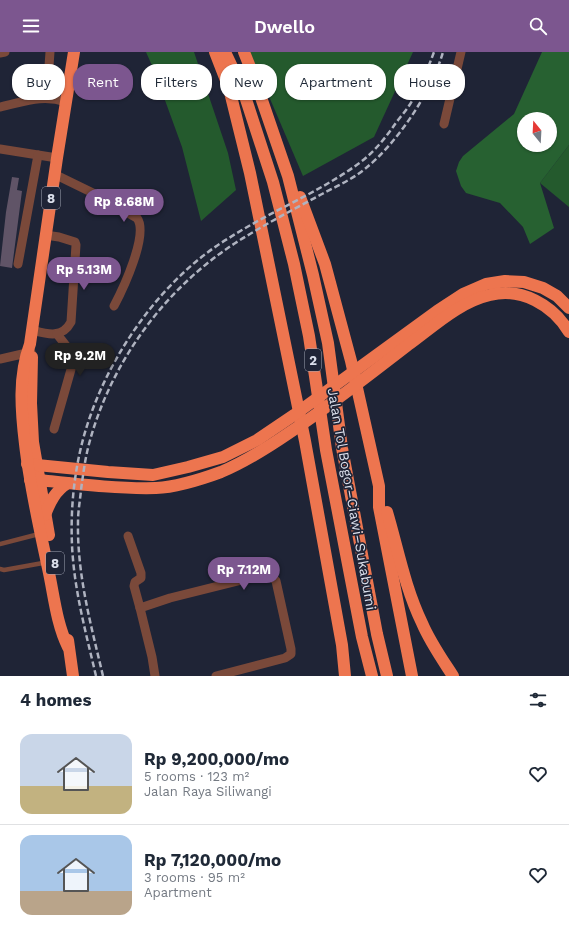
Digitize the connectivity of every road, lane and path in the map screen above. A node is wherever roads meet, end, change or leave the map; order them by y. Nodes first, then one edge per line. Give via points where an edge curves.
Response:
1 (5, 52) edge
2 (50, 52) edge
3 (74, 52) edge
4 (214, 52) edge
5 (225, 52) edge
6 (244, 52) edge
7 (461, 52) edge
8 (0, 53) edge
9 (49, 64) edge
10 (34, 100) edge
11 (60, 100) edge
12 (66, 102) junction
13 (0, 107) edge
14 (444, 124) dead end
15 (0, 149) edge
16 (38, 155) junction
17 (57, 158) junction
18 (54, 174) junction
19 (288, 176) junction
20 (45, 235) junction
21 (18, 264) dead end
22 (114, 306) dead end
23 (569, 308) edge
24 (32, 330) junction
25 (569, 332) edge
26 (57, 334) junction
27 (29, 350) junction
28 (0, 359) edge
29 (54, 429) dead end
30 (33, 442) junction
31 (32, 464) junction
32 (53, 465) junction
33 (35, 480) junction
34 (68, 483) junction
35 (379, 486) junction
36 (45, 515) junction
37 (44, 532) junction
38 (128, 536) dead end
39 (0, 544) edge
40 (50, 562) junction
41 (0, 568) edge
42 (140, 608) junction
43 (73, 676) edge
44 (155, 676) edge
45 (216, 676) edge
46 (345, 676) edge
47 (372, 676) edge
48 (387, 676) edge
49 (412, 676) edge
50 (453, 676) edge

1 - 8 street
2 - 9 street
3 - 12 highway, 8
4 - 46 highway via 229,88 250,173 305,441 342,645
5 - 47 highway, Jalan Tol Bogor–Ciawi–Sukabumi / 2 via 243,90 273,182 294,264 309,336 326,450 362,637
6 - 19 highway, Jalan Tol Bogor–Ciawi–Sukabumi / 2
7 - 14 street
10 - 13 street
11 - 12 street
12 - 17 highway, 8
15 - 16 street
16 - 17 street
16 - 21 street
17 - 18 highway, 8
18 - 20 highway, 8
18 - 22 street via 139,221 139,244
19 - 35 highway via 300,198 325,264
19 - 48 highway, Jalan Tol Bogor–Ciawi–Sukabumi / 2 via 328,343 342,448
20 - 24 highway, 8
20 - 26 street via 70,239 75,242 77,248 71,322 68,328
23 - 32 highway via 557,296 524,282 486,284 463,294 437,311 257,440 223,457 153,474 108,472
24 - 26 street
24 - 27 highway, 8
25 - 34 highway via 552,311 537,301 505,293 486,296 466,304 442,320 312,418 260,453 222,471 157,488
26 - 29 street via 74,359
27 - 28 street
27 - 30 highway, 8
27 - 31 highway, 8 via 22,399 23,427
30 - 31 highway, 8
30 - 32 highway
31 - 32 highway
31 - 33 highway, 8
33 - 34 highway
33 - 36 highway, 8
33 - 37 highway, 8
34 - 36 highway via 54,496
35 - 49 highway via 379,507
35 - 50 highway via 408,587 422,623
36 - 37 highway, 8
37 - 39 lane
37 - 40 highway, 8
38 - 42 street via 141,573 141,578 134,586
40 - 41 lane via 4,570
40 - 43 highway, 8 via 64,606
42 - 44 street
42 - 45 street via 250,578 273,577 276,581 291,654 285,658

